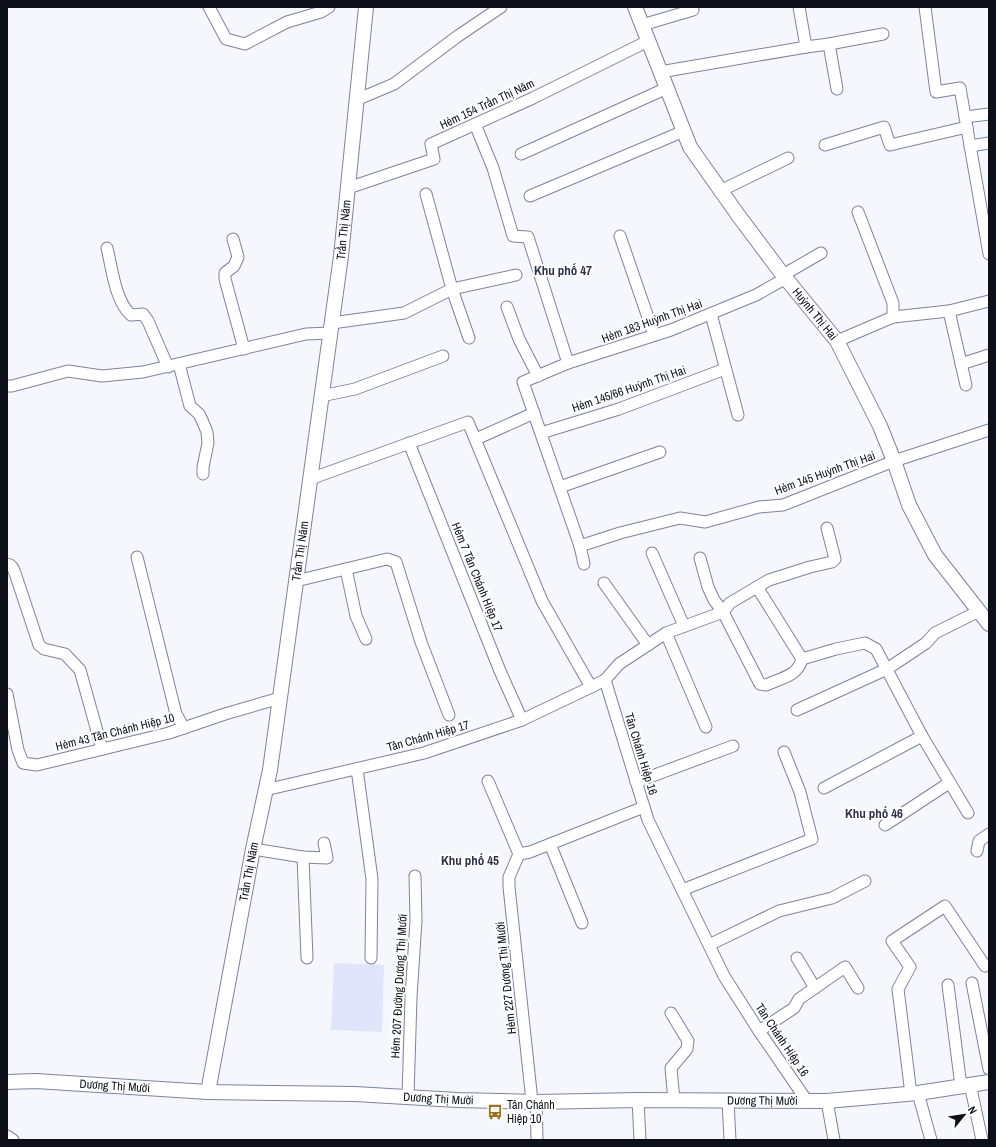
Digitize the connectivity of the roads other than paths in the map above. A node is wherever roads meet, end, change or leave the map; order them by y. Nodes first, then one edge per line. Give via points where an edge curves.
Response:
1 (209, 7) edge
2 (329, 7) edge
3 (366, 7) edge
4 (501, 7) edge
5 (635, 7) edge
6 (799, 7) edge
7 (924, 7) edge
8 (693, 10) dead end
9 (306, 11) edge
10 (642, 25) junction
11 (883, 34) dead end
12 (648, 41) junction
13 (829, 44) junction
14 (806, 47) junction
15 (660, 72) junction
16 (667, 88) junction
17 (837, 88) dead end
18 (356, 100) junction
19 (989, 114) edge
20 (966, 122) junction
21 (475, 124) junction
22 (684, 131) junction
23 (989, 143) edge
24 (825, 144) dead end
25 (970, 146) junction
26 (521, 154) dead end
27 (788, 158) dead end
28 (348, 188) junction
29 (720, 191) junction
30 (426, 194) dead end
31 (530, 196) dead end
32 (858, 212) dead end
33 (620, 236) dead end
34 (233, 239) dead end
35 (107, 248) dead end
36 (821, 253) dead end
37 (989, 254) edge
38 (516, 275) dead end
39 (785, 276) junction
40 (452, 289) junction
41 (989, 301) edge
42 (507, 307) dead end
43 (949, 311) junction
44 (710, 314) junction
45 (893, 317) junction
46 (331, 328) junction
47 (654, 336) junction
48 (469, 338) dead end
49 (837, 341) junction
50 (244, 349) junction
51 (989, 355) edge
52 (443, 356) dead end
53 (568, 363) junction
54 (961, 364) junction
55 (174, 365) junction
56 (725, 368) junction
57 (538, 376) junction
58 (966, 385) dead end
59 (7, 386) edge
60 (321, 396) junction
61 (534, 413) junction
62 (738, 415) dead end
63 (989, 430) edge
64 (541, 433) junction
65 (476, 439) junction
66 (409, 443) junction
67 (660, 452) dead end
68 (894, 461) junction
69 (203, 474) dead end
70 (310, 479) junction
71 (560, 487) junction
72 (827, 528) dead end
73 (580, 546) junction
74 (652, 553) dead end
75 (138, 557) dead end
76 (700, 558) dead end
77 (7, 564) edge
78 (584, 564) dead end
79 (346, 569) junction
80 (296, 582) junction
81 (604, 583) dead end
82 (757, 587) junction
83 (979, 611) junction
84 (723, 612) junction
85 (989, 624) edge
86 (684, 626) junction
87 (666, 633) junction
88 (366, 639) dead end
89 (648, 645) junction
90 (802, 658) junction
91 (887, 669) junction
92 (605, 680) junction
93 (591, 687) junction
94 (7, 694) edge
95 (280, 698) junction
96 (796, 710) dead end
97 (449, 715) dead end
98 (522, 720) junction
99 (184, 728) junction
100 (706, 728) dead end
101 (922, 736) junction
102 (733, 746) dead end
103 (102, 749) junction
104 (784, 752) dead end
105 (357, 769) junction
106 (488, 781) dead end
107 (636, 782) junction
108 (949, 783) junction
109 (824, 788) dead end
110 (265, 790) junction
111 (644, 807) junction
112 (968, 814) dead end
113 (885, 825) dead end
114 (989, 834) edge
115 (324, 843) dead end
116 (550, 844) junction
117 (253, 849) junction
118 (977, 851) dead end
119 (519, 854) junction
120 (303, 857) junction
121 (415, 876) dead end
122 (865, 881) dead end
123 (682, 890) junction
124 (582, 923) dead end
125 (709, 945) junction
126 (307, 958) dead end
127 (371, 958) dead end
128 (797, 958) dead end
129 (985, 966) dead end
130 (972, 984) dead end
131 (948, 986) dead end
132 (815, 988) junction
133 (858, 988) dead end
134 (671, 1013) dead end
135 (759, 1031) junction
136 (989, 1070) edge
137 (7, 1082) edge
138 (989, 1082) edge
139 (966, 1085) junction
140 (208, 1092) junction
141 (914, 1093) junction
142 (408, 1097) junction
143 (638, 1100) junction
144 (674, 1101) junction
145 (728, 1101) junction
146 (807, 1101) junction
147 (827, 1101) junction
148 (534, 1102) junction
149 (7, 1136) edge
150 (13, 1140) edge
151 (537, 1140) edge
152 (640, 1140) edge
153 (730, 1140) edge
154 (834, 1140) edge
155 (931, 1140) edge
156 (982, 1140) edge

1 - 9 street via 226,39 245,44
2 - 9 street via 321,12
3 - 18 street, Trần Thị Năm
4 - 18 street via 394,84
5 - 10 street, Huỳnh Thị Hai
6 - 14 street
7 - 20 street via 936,92 960,88
8 - 10 street
10 - 12 street, Huỳnh Thị Hai
11 - 13 street
12 - 15 street, Huỳnh Thị Hai
12 - 21 street, Hẻm 154 Trần Thị Năm
13 - 14 street
13 - 17 street
14 - 15 street
15 - 16 street, Huỳnh Thị Hai
16 - 22 street, Huỳnh Thị Hai
16 - 26 street
18 - 28 street, Trần Thị Năm
19 - 20 street
20 - 24 street via 890,145 884,127
20 - 25 street
21 - 28 street, Hẻm 154 Trần Thị Năm via 431,144 434,159
21 - 53 street via 493,168 513,236 528,237
22 - 29 street, Huỳnh Thị Hai via 690,147
22 - 31 street
23 - 25 street
25 - 37 street
27 - 29 street
28 - 46 street, Trần Thị Năm
29 - 39 street, Huỳnh Thị Hai
30 - 40 street
32 - 45 street via 893,303
33 - 47 street
34 - 50 street via 238,257 234,266 225,273 225,280
35 - 55 street via 117,292 126,311 131,315 143,314
36 - 39 street, Hẻm 183 Huỳnh Thị Hai
38 - 40 street
39 - 44 street, Hẻm 183 Huỳnh Thị Hai via 756,295
39 - 49 street, Huỳnh Thị Hai
40 - 46 street via 404,313
40 - 48 street
41 - 43 street
42 - 57 street via 519,339
43 - 45 street
43 - 54 street
44 - 47 street, Hẻm 183 Huỳnh Thị Hai
44 - 56 street
45 - 49 street
46 - 50 street
46 - 60 street, Trần Thị Năm
47 - 53 street, Hẻm 183 Huỳnh Thị Hai
49 - 68 street, Huỳnh Thị Hai via 880,426
50 - 55 street
51 - 54 street
52 - 60 street via 355,389
53 - 57 street, Hẻm 183 Huỳnh Thị Hai
54 - 58 street
55 - 59 street via 143,372 102,376 68,372
55 - 69 street via 190,406 199,414 207,432 208,443
56 - 62 street
56 - 64 street, Hẻm 145/66 Huỳnh Thị Hai via 619,409
57 - 61 street, Hẻm 183 Huỳnh Thị Hai via 523,382
60 - 70 street, Trần Thị Năm
61 - 64 street
61 - 65 street
63 - 68 street, Hẻm 145 Huỳnh Thị Hai
64 - 71 street
65 - 66 street via 468,422
65 - 93 street via 542,601
66 - 70 street
66 - 98 street, Hẻm 7 Tân Chánh Hiệp 17
67 - 71 street
68 - 73 street, Hẻm 145 Huỳnh Thị Hai via 783,505 759,507 704,522 680,518
68 - 83 street, Huỳnh Thị Hai via 909,506 935,555
70 - 80 street, Trần Thị Năm
71 - 73 street
72 - 82 street via 834,559 769,580
73 - 78 street
74 - 86 street
75 - 99 street via 176,714
76 - 84 street via 708,587
77 - 103 street via 13,567 39,645 44,649 65,654 80,670
79 - 80 street
79 - 88 street via 356,616
79 - 97 street via 387,559 396,562 421,642
80 - 95 street, Trần Thị Năm
81 - 89 street
82 - 84 street via 730,603
82 - 90 street
83 - 85 street, Huỳnh Thị Hai
83 - 91 street via 935,633 926,643
84 - 86 street
84 - 90 street via 760,684 795,672
86 - 87 street
87 - 89 street
87 - 100 street
89 - 92 street via 619,664
90 - 91 street via 865,643 876,649
91 - 96 street
91 - 101 street
92 - 93 street
92 - 107 street, Tân Chánh Hiệp 16
93 - 98 street, Tân Chánh Hiệp 17
94 - 103 street, Hẻm 43 Tân Chánh Hiệp 10 via 23,763 37,765
95 - 99 street, Hẻm 43 Tân Chánh Hiệp 10
95 - 110 street, Trần Thị Năm
98 - 105 street, Tân Chánh Hiệp 17 via 424,753
99 - 103 street, Hẻm 43 Tân Chánh Hiệp 10
101 - 108 street
101 - 109 street
102 - 107 street
104 - 123 street via 800,792 812,839
105 - 110 street, Tân Chánh Hiệp 17
105 - 127 street via 372,879
106 - 119 street
107 - 111 street, Tân Chánh Hiệp 16
108 - 112 street
108 - 113 street
110 - 117 street, Trần Thị Năm
111 - 116 street
111 - 123 street, Tân Chánh Hiệp 16
114 - 118 street via 979,841
115 - 120 street via 327,858
116 - 119 street
116 - 124 street
117 - 120 street
117 - 140 street, Trần Thị Năm
119 - 148 street, Hẻm 227 Dương Thị Mười via 509,877 509,887
120 - 126 street
121 - 142 street, Hẻm 207 Đường Dương Thị Mười via 416,921
122 - 125 street via 832,898 779,911
123 - 125 street, Tân Chánh Hiệp 16
125 - 135 street, Tân Chánh Hiệp 16 via 724,976
128 - 132 street
129 - 141 street via 946,906 892,941 910,967 898,989
130 - 136 street
131 - 139 street
132 - 133 street via 845,967
132 - 135 street via 799,999 794,1008
134 - 144 street via 688,1041 687,1049 671,1068
135 - 146 street, Tân Chánh Hiệp 16
137 - 140 street, Dương Thị Mười via 36,1081
138 - 139 street, Dương Thị Mười
139 - 141 street, Dương Thị Mười
139 - 156 street
140 - 142 street, Dương Thị Mười
141 - 147 street, Dương Thị Mười
141 - 155 street
142 - 148 street, Dương Thị Mười
143 - 144 street, Dương Thị Mười
143 - 148 street, Dương Thị Mười
143 - 152 street
144 - 145 street, Dương Thị Mười
145 - 146 street, Dương Thị Mười
145 - 153 street
146 - 147 street, Dương Thị Mười
147 - 154 street
148 - 151 street, Hẻm 227 Dương Thị Mười
149 - 150 street

